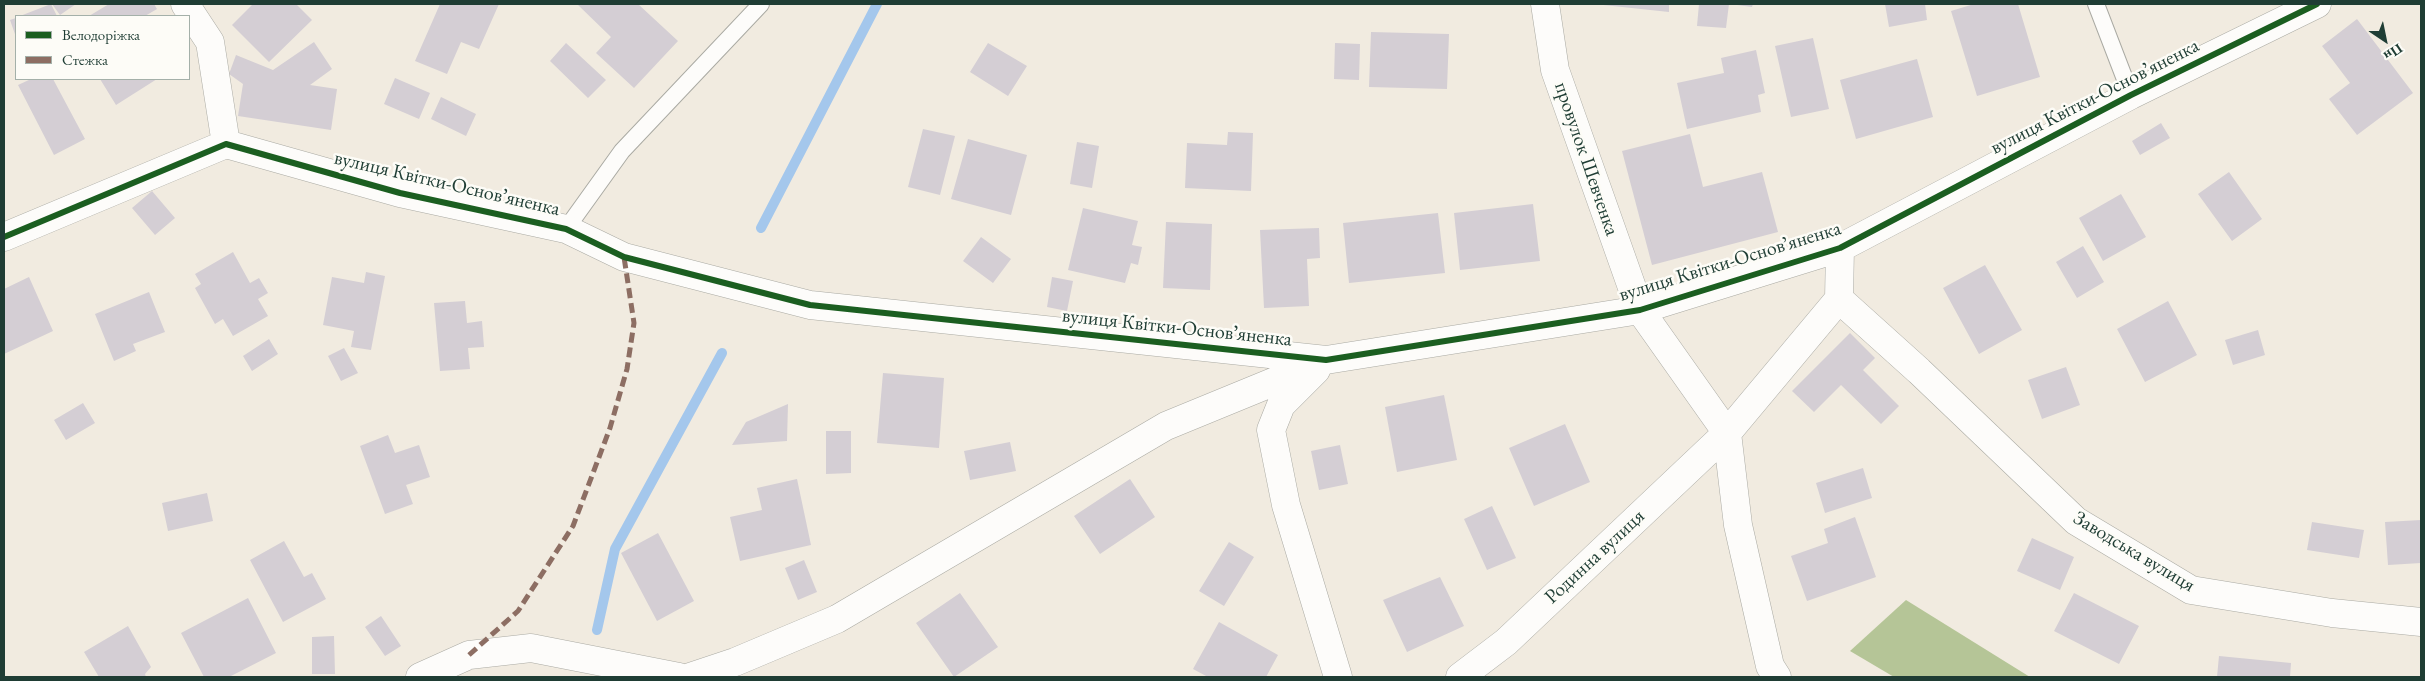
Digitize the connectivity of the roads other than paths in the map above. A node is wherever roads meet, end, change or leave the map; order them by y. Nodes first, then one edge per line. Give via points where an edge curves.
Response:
1 (185, 4) edge
2 (761, 4) edge
3 (1545, 4) edge
4 (2096, 4) edge
5 (2317, 4) edge
6 (2131, 95) junction
7 (226, 144) junction
8 (566, 230) junction
9 (4, 237) edge
10 (1840, 248) junction
11 (1839, 299) junction
12 (1640, 310) junction
13 (1326, 360) junction
14 (1727, 433) junction
15 (2421, 622) edge
16 (420, 677) edge
17 (679, 677) edge
18 (690, 677) edge
19 (1338, 677) edge
20 (1460, 677) edge
21 (1777, 677) edge

1 - 7 street via 210,42
2 - 8 lane via 622,150
3 - 12 street, провулок Шевченка via 1555,70
4 - 6 lane, вулиця Квітки-Основʼяненка
5 - 6 street, вулиця Квітки-Основʼяненка
6 - 10 street, вулиця Квітки-Основʼяненка
7 - 8 street, вулиця Квітки-Основʼяненка via 400,193
7 - 9 street
8 - 13 street, вулиця Квітки-Основʼяненка via 624,256 810,305
10 - 11 street
10 - 12 street, вулиця Квітки-Основʼяненка
11 - 14 street, Родинна вулиця
11 - 15 street, Заводська вулиця via 1919,370 2076,521 2191,590 2332,613
12 - 13 street, вулиця Квітки-Основʼяненка
12 - 14 street, провулок Шевченка
13 - 18 street, вулиця Квітки-Основʼяненка via 1166,426 837,619 735,662
13 - 19 street via 1282,405 1271,430 1286,505
14 - 20 street, Родинна вулиця via 1506,642
14 - 21 street via 1738,525 1770,666
16 - 17 street via 469,655 531,648

